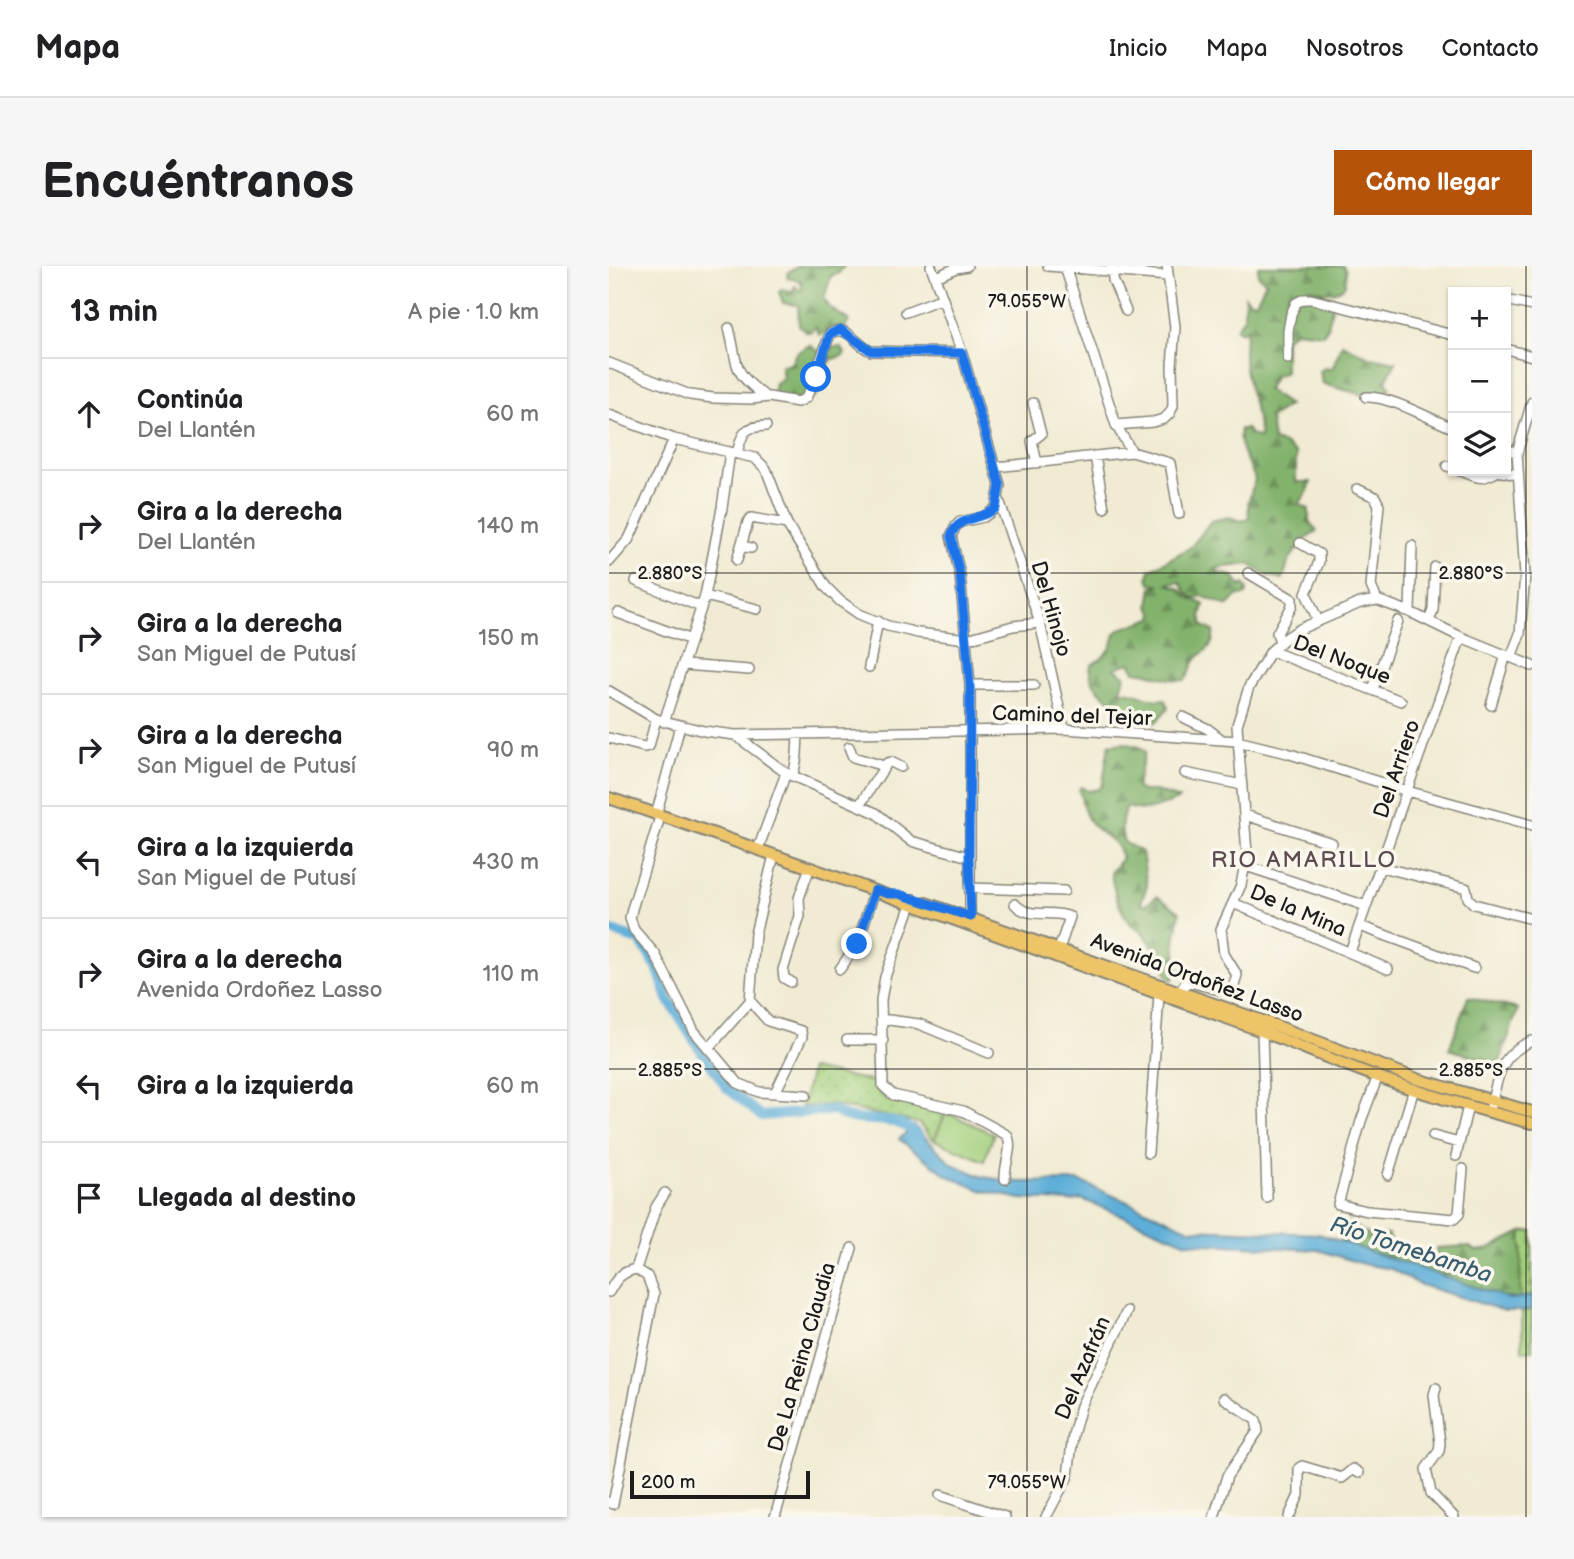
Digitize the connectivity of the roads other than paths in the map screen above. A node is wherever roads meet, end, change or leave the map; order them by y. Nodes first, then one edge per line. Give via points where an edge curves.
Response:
1 (931, 266) edge
2 (967, 266) edge
3 (1048, 266) edge
4 (1065, 267) edge
5 (1113, 269) edge
6 (1168, 271) edge
7 (936, 277) junction
8 (943, 298) junction
9 (1511, 301) edge
10 (1532, 306) edge
11 (1126, 310) dead end
12 (905, 312) dead end
13 (729, 328) dead end
14 (1448, 334) edge
15 (1510, 350) edge
16 (962, 353) junction
17 (1532, 356) edge
18 (1288, 359) dead end
19 (609, 363) edge
20 (766, 397) junction
21 (1366, 397) dead end
22 (1532, 402) edge
23 (1033, 403) dead end
24 (609, 415) edge
25 (1116, 425) junction
26 (767, 426) dead end
27 (1448, 426) edge
28 (674, 439) junction
29 (1511, 451) edge
30 (733, 452) junction
31 (1132, 452) junction
32 (1517, 453) junction
33 (1095, 456) junction
34 (1037, 463) junction
35 (996, 467) junction
36 (1511, 474) edge
37 (1518, 475) junction
38 (1357, 489) dead end
39 (999, 500) junction
40 (1104, 508) dead end
41 (1179, 514) dead end
42 (787, 524) junction
43 (1527, 528) edge
44 (1300, 543) dead end
45 (741, 545) junction
46 (1412, 546) dead end
47 (751, 548) dead end
48 (737, 560) dead end
49 (609, 562) edge
50 (1435, 567) dead end
51 (1248, 573) dead end
52 (636, 580) dead end
53 (705, 596) junction
54 (1377, 600) junction
55 (701, 607) junction
56 (757, 609) dead end
57 (1411, 612) junction
58 (618, 613) dead end
59 (878, 621) junction
60 (1318, 621) junction
61 (1398, 621) dead end
62 (1429, 621) junction
63 (1040, 623) junction
64 (1461, 636) junction
65 (967, 639) junction
66 (691, 640) junction
67 (1280, 642) junction
68 (1271, 651) junction
69 (1509, 656) junction
70 (684, 665) junction
71 (1532, 666) edge
72 (869, 667) dead end
73 (749, 670) dead end
74 (970, 685) junction
75 (1034, 685) dead end
76 (1373, 689) junction
77 (609, 691) edge
78 (1401, 701) dead end
79 (1491, 705) dead end
80 (1183, 717) dead end
81 (660, 720) junction
82 (680, 726) junction
83 (1064, 729) junction
84 (971, 731) junction
85 (798, 734) junction
86 (735, 735) junction
87 (609, 738) edge
88 (1222, 740) junction
89 (1237, 741) junction
90 (849, 747) dead end
91 (884, 766) junction
92 (901, 767) dead end
93 (1185, 773) dead end
94 (789, 775) junction
95 (1242, 785) junction
96 (1407, 791) junction
97 (609, 798) edge
98 (859, 806) junction
99 (1245, 815) junction
100 (658, 816) junction
101 (1532, 825) edge
102 (1332, 843) dead end
103 (758, 849) junction
104 (774, 855) junction
105 (969, 857) junction
106 (1246, 866) junction
107 (810, 867) junction
108 (1381, 867) junction
109 (969, 888) junction
110 (875, 890) junction
111 (1064, 891) dead end
112 (912, 902) junction
113 (1233, 903) junction
114 (1015, 904) dead end
115 (1366, 906) junction
116 (1532, 919) edge
117 (970, 922) junction
118 (1360, 926) junction
119 (1059, 949) junction
120 (1350, 952) junction
121 (1474, 968) dead end
122 (840, 969) dead end
123 (1388, 969) dead end
124 (791, 982) dead end
125 (1180, 992) junction
126 (1159, 995) junction
127 (750, 1001) junction
128 (881, 1019) junction
129 (1262, 1031) junction
130 (847, 1040) dead end
131 (883, 1040) junction
132 (1532, 1041) edge
133 (708, 1049) junction
134 (989, 1053) dead end
135 (1378, 1076) junction
136 (1414, 1090) junction
137 (775, 1093) junction
138 (806, 1094) dead end
139 (1468, 1107) junction
140 (1490, 1107) junction
141 (1532, 1112) edge
142 (1532, 1123) edge
143 (1433, 1136) dead end
144 (1459, 1143) junction
145 (1148, 1153) dead end
146 (1455, 1156) dead end
147 (1463, 1168) dead end
148 (1388, 1175) dead end
149 (1005, 1179) dead end
150 (665, 1193) dead end
151 (1266, 1198) dead end
152 (852, 1248) dead end
153 (636, 1269) junction
154 (609, 1292) edge
155 (1127, 1311) dead end
156 (1436, 1388) dead end
157 (1224, 1398) dead end
158 (1359, 1473) dead end
159 (940, 1495) dead end
160 (611, 1503) edge
161 (775, 1517) edge
162 (1005, 1517) edge
163 (1046, 1517) edge
164 (1214, 1517) edge
165 (1289, 1517) edge
166 (1454, 1517) edge

1 - 7 street, Del Hinojo
2 - 7 street
3 - 4 street
4 - 5 street
4 - 25 street
5 - 6 street
5 - 11 street
6 - 25 street via 1175,327 1173,406 1164,419
7 - 8 street, Del Hinojo
8 - 12 street
8 - 16 street, Del Hinojo
9 - 10 street
13 - 20 street via 738,370
14 - 18 street via 1304,299 1291,314
15 - 17 street
16 - 20 street via 871,351 840,329 830,334 806,398 798,402
16 - 35 street, Del Hinojo
19 - 20 street via 690,395
21 - 27 street via 1394,403
22 - 32 street
23 - 34 street via 1041,434 1032,441
24 - 28 street
25 - 31 street
26 - 30 street via 748,428
28 - 30 street
28 - 49 street via 629,539
29 - 32 street
30 - 42 street via 755,458 766,469
30 - 53 street
31 - 33 street
31 - 41 street via 1170,463
32 - 37 street
33 - 34 street
33 - 40 street
34 - 35 street
35 - 39 street, Del Hinojo
36 - 37 street
37 - 43 street
38 - 54 street via 1375,497 1379,505 1371,586
39 - 63 street, Del Hinojo
39 - 65 street via 991,513 960,522 953,531
42 - 45 street via 751,518
42 - 59 street via 826,587 859,614
43 - 69 street via 1520,634
44 - 60 street via 1316,551 1320,559 1306,593
45 - 47 street
45 - 48 street
46 - 57 street
50 - 62 street
51 - 67 street via 1292,599 1277,634
52 - 55 street
53 - 55 street
53 - 56 street
54 - 57 street
54 - 60 street
55 - 66 street
57 - 62 street
58 - 66 street
59 - 65 street via 918,634
59 - 72 street
60 - 67 street
61 - 76 street
62 - 64 street
63 - 65 street
63 - 83 street, Del Hinojo
64 - 69 street
64 - 96 street, Del Arriero
65 - 74 street
66 - 70 street
67 - 68 street
68 - 76 street, Del Noque
68 - 89 street via 1241,706
69 - 71 street
69 - 79 street
70 - 73 street
70 - 81 street
74 - 75 street
74 - 84 street
76 - 78 street, Del Noque
77 - 81 street, Camino del Tejar
80 - 88 street
81 - 82 street, Camino del Tejar
81 - 87 street via 649,746
82 - 86 street, Camino del Tejar
82 - 100 street
83 - 84 street, Camino del Tejar
83 - 88 street, Camino del Tejar
84 - 85 street, Camino del Tejar
84 - 105 street
85 - 86 street, Camino del Tejar
85 - 94 street via 798,763
86 - 94 street
88 - 89 street, Camino del Tejar
89 - 95 street
89 - 96 street, Camino del Tejar
90 - 91 street via 853,757
91 - 92 street via 888,762
91 - 98 street
93 - 95 street
94 - 98 street
94 - 103 street
95 - 99 street
96 - 101 street, Camino del Tejar
96 - 108 street, Del Arriero
97 - 100 main road, Avenida Ordoñez Lasso
98 - 105 street via 876,813 911,841
99 - 102 street
99 - 106 street
100 - 103 main road, Avenida Ordoñez Lasso
100 - 133 street via 631,924 655,954
103 - 104 main road, Avenida Ordoñez Lasso
104 - 107 main road, Avenida Ordoñez Lasso
104 - 127 street via 755,934
105 - 109 street
106 - 113 street
106 - 115 street
107 - 110 main road, Avenida Ordoñez Lasso
107 - 124 street via 783,970 784,978
108 - 115 street, Del Arriero
108 - 116 street via 1466,888 1474,904
109 - 111 street
109 - 117 street
110 - 112 main road, Avenida Ordoñez Lasso
110 - 122 street via 857,944
112 - 117 main road, Avenida Ordoñez Lasso
112 - 128 street via 885,977
113 - 120 street, De la Mina
113 - 125 street via 1220,929 1220,941 1237,975 1234,986 1220,990 1190,982
114 - 119 street via 1025,912 1070,917
115 - 118 street, Del Arriero
117 - 119 main road, Avenida Ordoñez Lasso
117 - 126 main road, Avenida Ordoñez Lasso
118 - 120 street, Del Arriero
118 - 121 street
119 - 125 main road, Avenida Ordoñez Lasso
120 - 123 street, De la Mina
125 - 140 main road, Avenida Ordoñez Lasso
126 - 129 main road, Avenida Ordoñez Lasso
126 - 145 street
127 - 133 street
127 - 137 street via 768,1021 803,1034
128 - 131 street
128 - 134 street via 919,1024
129 - 135 main road, Avenida Ordoñez Lasso
129 - 151 street
130 - 131 street
131 - 149 street via 883,1086 887,1091 963,1111 1007,1135 1010,1147
132 - 140 street via 1508,1055
133 - 137 street via 744,1088
135 - 136 main road, Avenida Ordoñez Lasso
135 - 147 street via 1338,1204 1454,1219 1459,1214
136 - 139 main road, Avenida Ordoñez Lasso
136 - 148 street
137 - 138 street
139 - 140 main road, Avenida Ordoñez Lasso
139 - 144 street
140 - 141 main road
140 - 142 main road
143 - 144 street
144 - 146 street
150 - 153 street
152 - 161 street, De La Reina Claudia
153 - 154 street via 624,1272
153 - 160 street via 647,1276 654,1294
155 - 163 street, Del Azafrán via 1081,1406 1068,1476
156 - 166 street via 1440,1443 1426,1469 1431,1493
157 - 164 street via 1256,1420 1258,1431 1227,1476
158 - 165 street via 1353,1469 1342,1478 1302,1465 1299,1495
159 - 162 street

